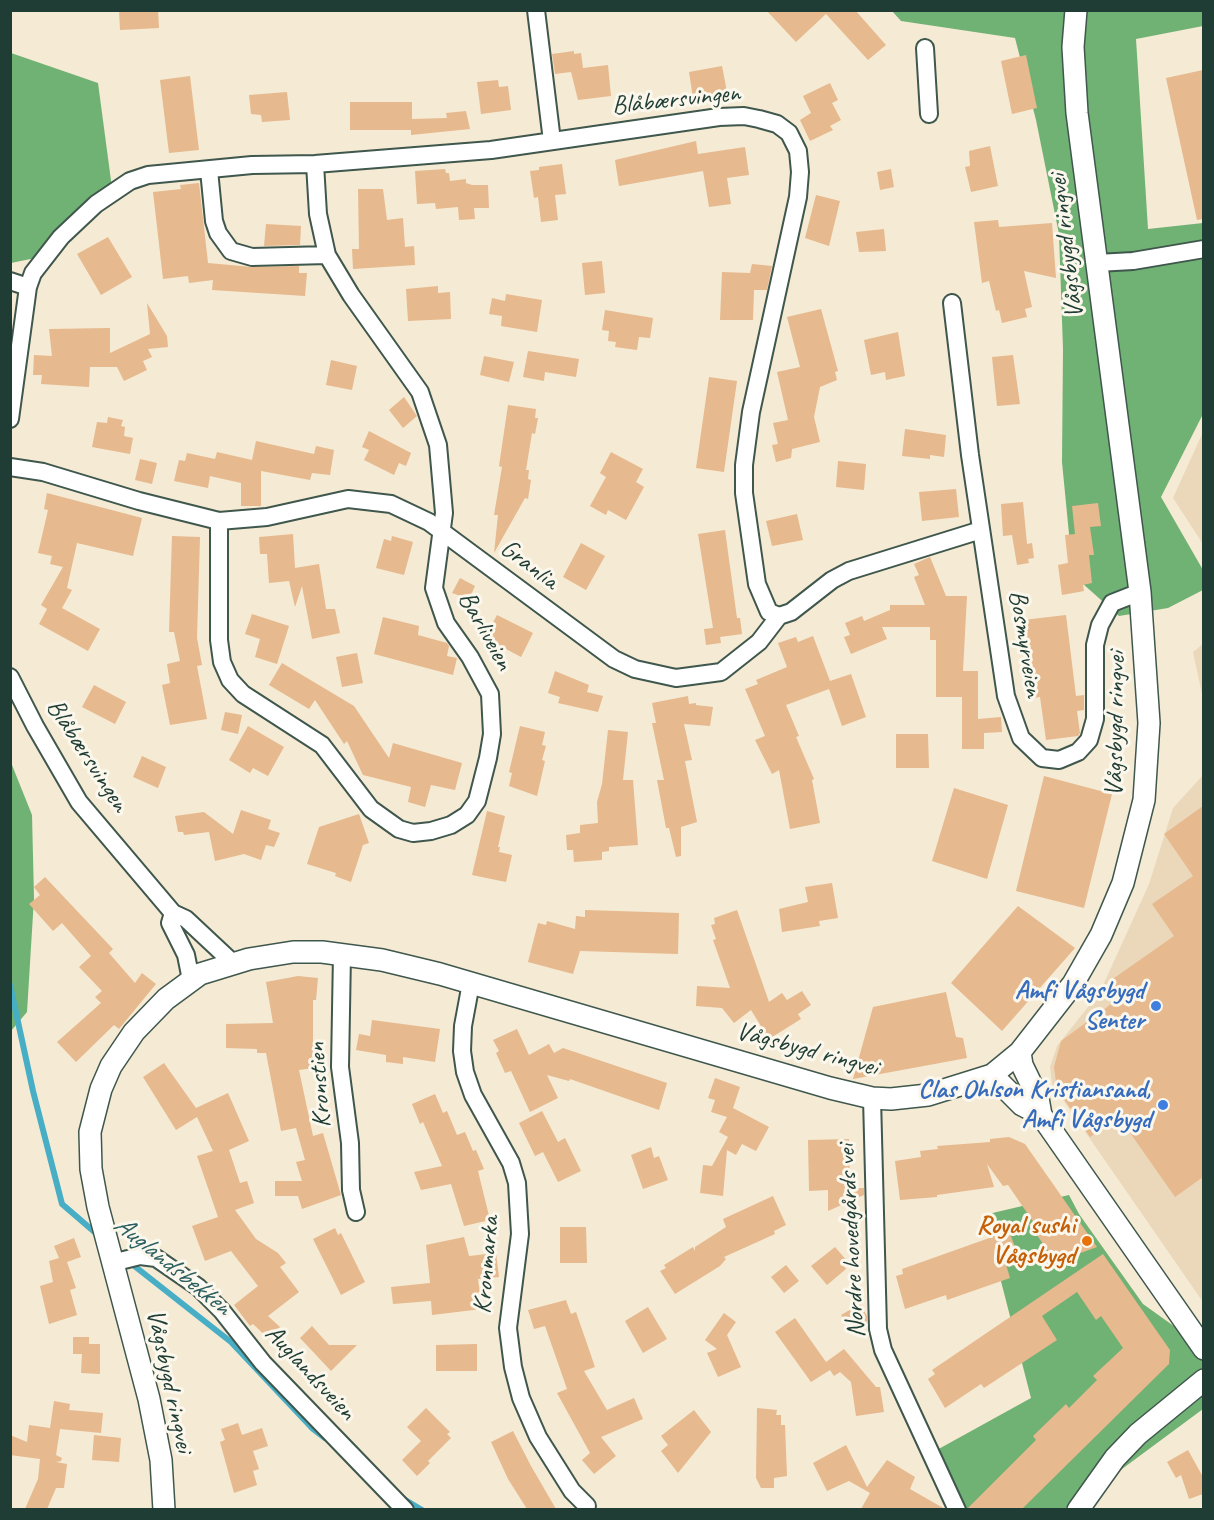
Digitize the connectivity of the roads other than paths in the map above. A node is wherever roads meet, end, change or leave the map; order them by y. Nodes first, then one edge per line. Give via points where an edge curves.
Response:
1 (536, 10) edge
2 (1066, 10) edge
3 (1076, 10) edge
4 (1073, 47) junction
5 (925, 48) dead end
6 (928, 114) dead end
7 (552, 141) junction
8 (315, 164) junction
9 (209, 170) junction
10 (1203, 249) edge
11 (327, 255) junction
12 (1097, 263) junction
13 (10, 281) edge
14 (28, 287) junction
15 (952, 303) dead end
16 (10, 419) edge
17 (10, 467) edge
18 (219, 522) junction
19 (981, 530) junction
20 (441, 531) junction
21 (1140, 592) junction
22 (779, 616) junction
23 (10, 677) edge
24 (173, 914) junction
25 (342, 954) junction
26 (233, 963) junction
27 (192, 980) junction
28 (471, 983) junction
29 (1020, 1052) junction
30 (992, 1075) junction
31 (872, 1098) junction
32 (1041, 1115) junction
33 (357, 1212) dead end
34 (111, 1263) junction
35 (1203, 1349) edge
36 (1203, 1380) edge
37 (587, 1506) dead end
38 (164, 1509) edge
39 (405, 1509) edge
40 (957, 1509) edge
41 (1078, 1509) edge

1 - 7 street
2 - 4 street, Vågsbygd ringvei via 1066,28
3 - 4 street, Vågsbygd ringvei
4 - 12 street, Vågsbygd ringvei via 1077,113
5 - 6 street
7 - 8 street, Blåbærsvingen via 464,153
7 - 22 street, Blåbærsvingen via 744,116 777,124 789,133 798,152 798,197 751,412 744,465 744,493 757,584 769,612
8 - 9 street, Blåbærsvingen
8 - 11 street, Barliveien via 318,214
9 - 11 street via 214,221 226,246 252,257
9 - 14 street, Blåbærsvingen via 148,175 113,191 44,256
10 - 12 street
11 - 20 street, Barliveien via 420,392 438,445 444,513
12 - 21 street, Vågsbygd ringvei
13 - 14 street
14 - 16 street, Blåbærsvingen
15 - 19 street, Bosmyrveien
17 - 18 street, Granlia via 43,472
18 - 20 street, Granlia via 267,517 327,502 372,500 400,508
18 - 20 street, Barliveien via 219,640 230,680 243,694 322,745 371,809 399,830 413,833 451,825 467,815 484,780 492,734 490,694 438,605 434,588
19 - 21 street, Bosmyrveien via 1006,696 1021,738 1042,758 1059,760 1078,752 1089,740 1095,719 1095,645 1100,625 1112,603
19 - 22 street, Granlia via 849,571 831,580 791,612
20 - 22 street, Granlia via 614,659 661,676 721,672 759,642
21 - 29 street, Vågsbygd ringvei via 1149,731 1139,825 1123,883 1101,935 1072,984
23 - 24 street, Blåbærsvingen via 79,802
24 - 26 street, Blåbærsvingen via 186,919
24 - 27 street, Blåbærsvingen via 170,923 186,955
25 - 26 street, Vågsbygd ringvei via 294,952
25 - 28 street, Vågsbygd ringvei
25 - 33 street, Kronstien via 340,1067 350,1143 351,1190
26 - 27 street, Vågsbygd ringvei
27 - 34 street, Vågsbygd ringvei via 134,1032 111,1066 93,1114 91,1169
28 - 31 street, Vågsbygd ringvei
28 - 37 street, Kronmarka via 463,1026 465,1072 473,1095 511,1163 517,1183 520,1234 508,1328 513,1367 520,1398 538,1437 572,1491
29 - 30 street, Vågsbygd ringvei
29 - 32 street
30 - 31 street, Vågsbygd ringvei via 928,1095
30 - 32 street via 1022,1105
31 - 40 street, Nordre hovedgårds vei via 878,1329 883,1350
32 - 35 street
34 - 38 street, Vågsbygd ringvei via 149,1399 161,1460
34 - 39 street, Auglandsveien via 140,1256 156,1258 198,1287 263,1363
36 - 41 street via 1123,1450

